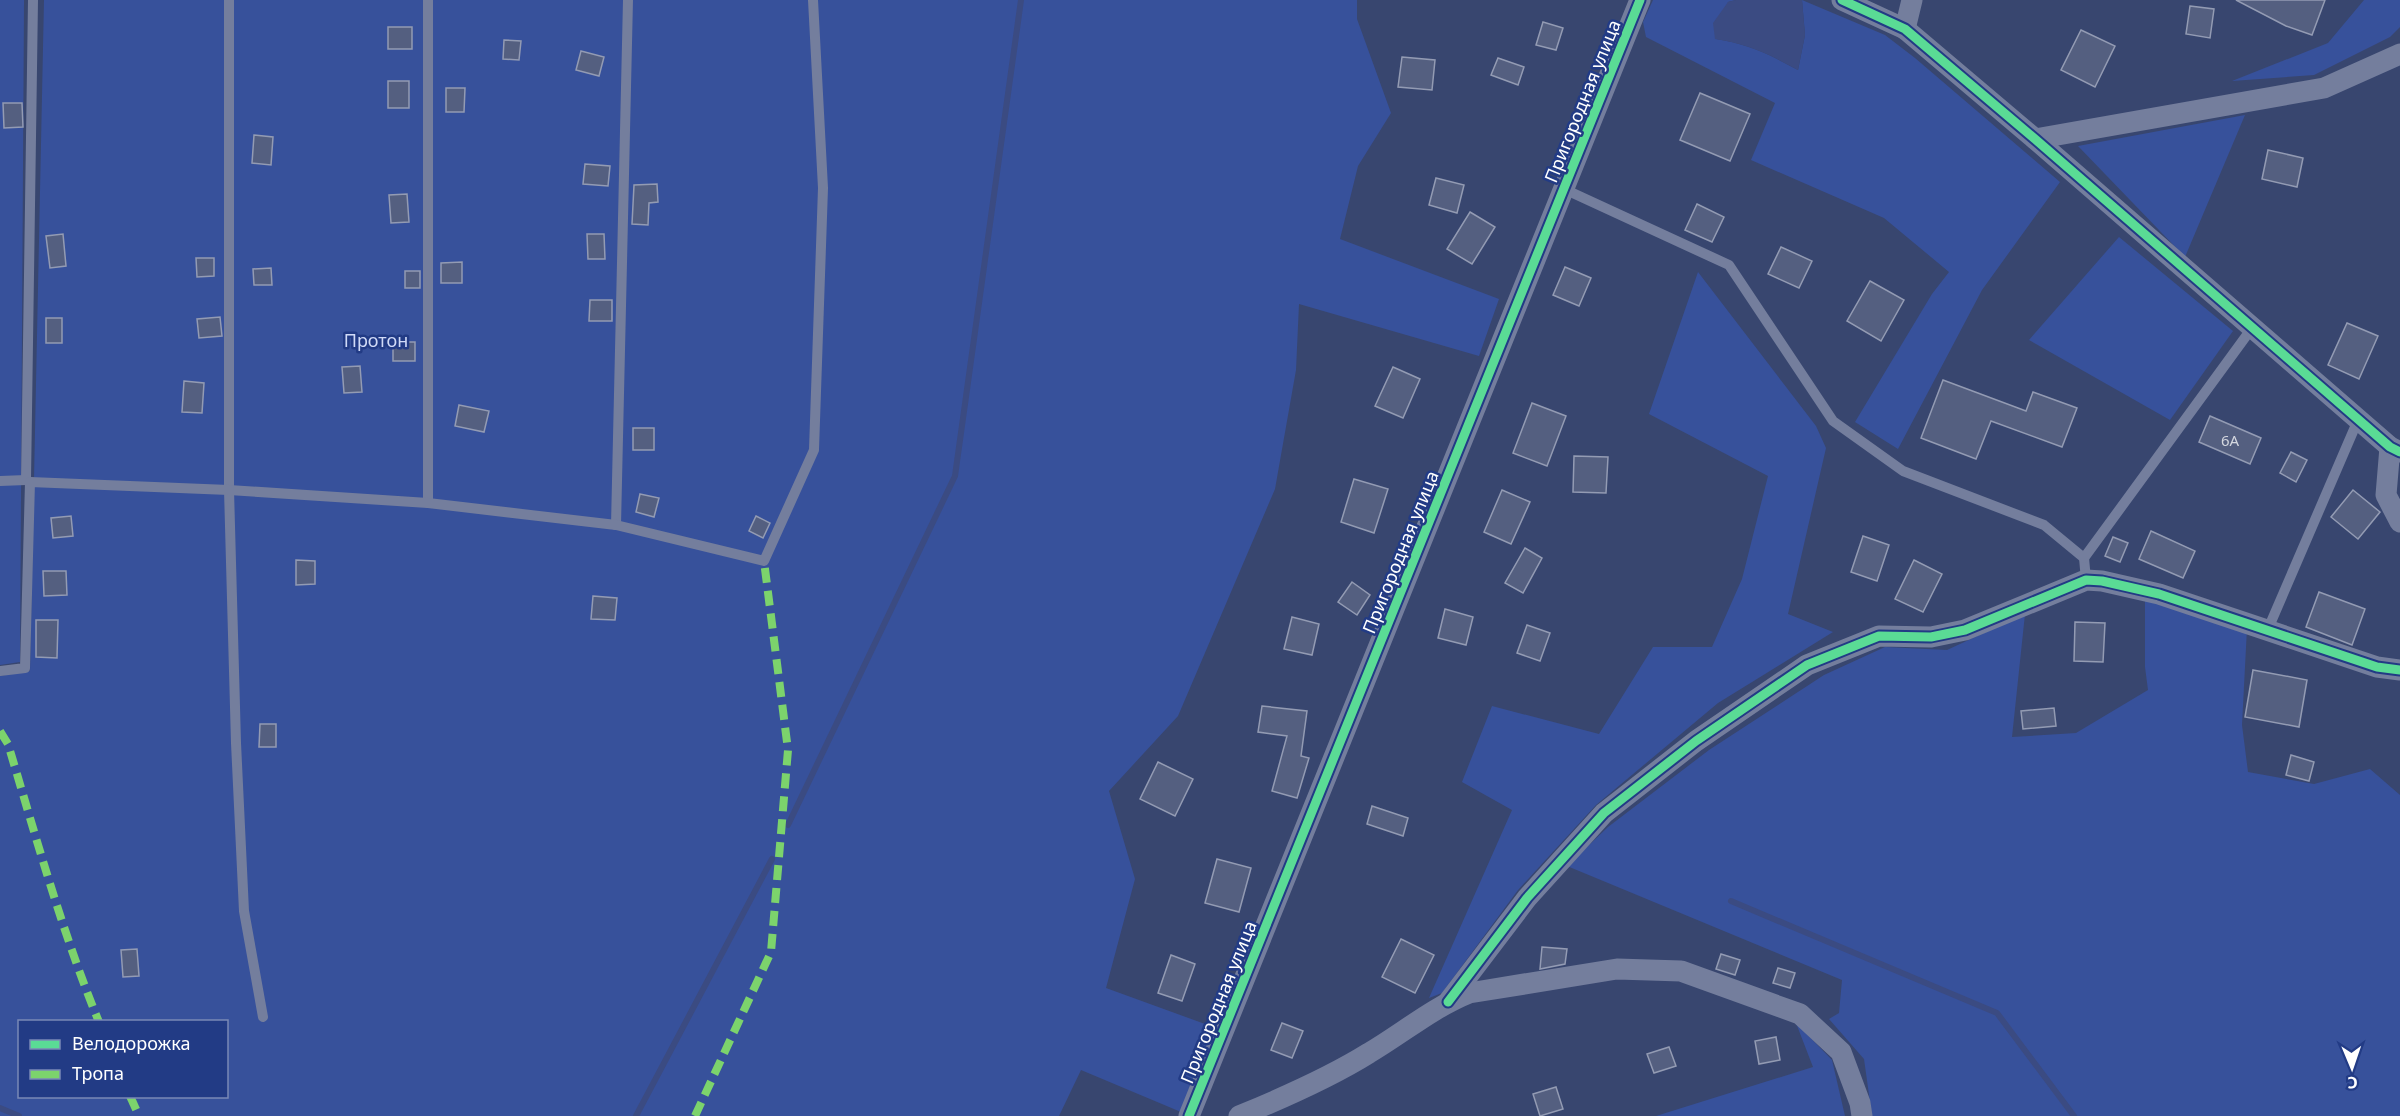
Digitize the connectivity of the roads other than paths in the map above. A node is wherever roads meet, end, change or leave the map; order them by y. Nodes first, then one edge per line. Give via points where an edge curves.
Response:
1 (33, 0) edge
2 (229, 0) edge
3 (428, 0) edge
4 (628, 0) edge
5 (813, 0) edge
6 (1640, 0) edge
7 (1842, 0) edge
8 (1912, 0) edge
9 (1905, 29) junction
10 (2400, 54) edge
11 (2035, 139) junction
12 (1564, 189) junction
13 (2252, 328) junction
14 (2358, 420) junction
15 (2395, 450) edge
16 (0, 481) edge
17 (28, 481) junction
18 (229, 489) junction
19 (428, 503) junction
20 (2400, 522) edge
21 (616, 525) junction
22 (2084, 558) junction
23 (2086, 580) junction
24 (2268, 629) junction
25 (0, 670) edge
26 (2400, 670) edge
27 (1448, 1002) junction
28 (263, 1017) dead end
29 (1190, 1116) edge
30 (1239, 1116) edge
31 (1862, 1116) edge

1 - 17 lane
2 - 18 lane
3 - 19 lane
4 - 21 lane
5 - 21 lane via 824,188 814,450 764,561
6 - 12 street, Пригородная улица
7 - 9 street
8 - 9 street
9 - 11 street
10 - 11 street via 2324,88
11 - 13 street
12 - 22 lane via 1729,265 1833,421 1903,471 2044,525
12 - 29 street, Пригородная улица
13 - 14 street
13 - 22 lane
14 - 15 street
14 - 24 lane
15 - 20 street via 2386,495
16 - 17 lane
17 - 18 lane
17 - 25 lane via 25,668
18 - 19 lane
18 - 28 lane via 244,911
19 - 21 lane
22 - 23 lane
23 - 24 street via 2159,594
23 - 27 street via 1965,630 1931,637 1879,636 1807,665 1696,741 1604,813 1527,897
24 - 26 street via 2377,666
27 - 30 street via 1369,1054
27 - 31 street via 1468,993 1617,969 1681,971 1800,1014 1841,1052

